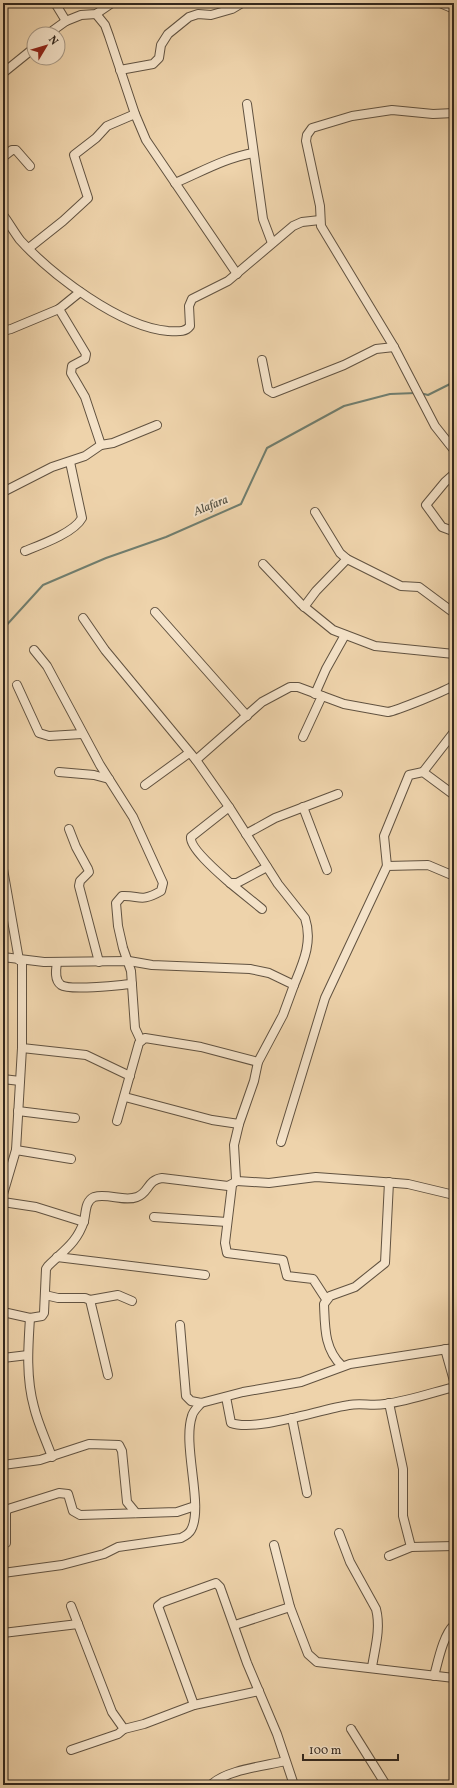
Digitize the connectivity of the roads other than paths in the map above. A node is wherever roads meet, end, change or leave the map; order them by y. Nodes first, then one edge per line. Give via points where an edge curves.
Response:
1 (55, 3) edge
2 (112, 3) edge
3 (242, 3) edge
4 (440, 3) edge
5 (454, 9) edge
6 (96, 14) junction
7 (66, 21) junction
8 (59, 26) edge
9 (26, 54) edge
10 (120, 70) junction
11 (3, 73) edge
12 (247, 104) dead end
13 (454, 113) edge
14 (135, 114) junction
15 (253, 153) junction
16 (3, 157) edge
17 (30, 166) dead end
18 (175, 183) junction
19 (3, 215) edge
20 (320, 220) junction
21 (272, 243) junction
22 (29, 248) junction
23 (237, 274) junction
24 (80, 292) junction
25 (59, 309) junction
26 (3, 328) edge
27 (394, 347) junction
28 (262, 360) dead end
29 (157, 425) dead end
30 (101, 445) junction
31 (454, 450) edge
32 (70, 462) junction
33 (454, 474) edge
34 (3, 492) edge
35 (315, 512) dead end
36 (454, 529) edge
37 (25, 551) dead end
38 (347, 559) junction
39 (263, 564) dead end
40 (304, 607) junction
41 (155, 612) dead end
42 (454, 613) edge
43 (83, 618) dead end
44 (345, 635) junction
45 (34, 650) dead end
46 (454, 654) edge
47 (17, 685) dead end
48 (454, 685) edge
49 (319, 695) junction
50 (246, 716) junction
51 (454, 732) edge
52 (82, 734) junction
53 (303, 738) dead end
54 (189, 753) junction
55 (196, 760) junction
56 (58, 772) dead end
57 (423, 772) junction
58 (109, 779) junction
59 (145, 785) dead end
60 (338, 794) dead end
61 (454, 795) edge
62 (229, 807) junction
63 (302, 807) junction
64 (69, 829) dead end
65 (246, 834) junction
66 (3, 848) edge
67 (3, 864) edge
68 (387, 866) junction
69 (267, 867) junction
70 (3, 869) edge
71 (327, 870) dead end
72 (454, 876) edge
73 (230, 883) junction
74 (262, 909) dead end
75 (3, 957) edge
76 (21, 960) junction
77 (129, 961) junction
78 (57, 962) junction
79 (99, 962) junction
80 (132, 984) junction
81 (294, 985) junction
82 (141, 1041) junction
83 (22, 1048) junction
84 (258, 1062) junction
85 (130, 1076) junction
86 (3, 1079) edge
87 (20, 1081) junction
88 (125, 1097) junction
89 (18, 1111) junction
90 (75, 1118) dead end
91 (117, 1121) dead end
92 (239, 1124) junction
93 (281, 1142) dead end
94 (16, 1150) junction
95 (71, 1159) dead end
96 (388, 1182) junction
97 (235, 1183) junction
98 (3, 1194) edge
99 (454, 1195) edge
100 (3, 1202) edge
101 (154, 1217) dead end
102 (84, 1222) junction
103 (227, 1222) junction
104 (57, 1257) junction
105 (205, 1275) dead end
106 (45, 1295) junction
107 (326, 1298) junction
108 (90, 1300) junction
109 (132, 1301) dead end
110 (3, 1312) edge
111 (30, 1318) junction
112 (180, 1325) dead end
113 (454, 1348) edge
114 (445, 1349) junction
115 (28, 1355) junction
116 (3, 1358) edge
117 (342, 1366) junction
118 (108, 1375) dead end
119 (454, 1381) edge
120 (454, 1387) edge
121 (226, 1397) junction
122 (201, 1403) junction
123 (389, 1404) junction
124 (292, 1418) junction
125 (52, 1456) junction
126 (3, 1465) edge
127 (307, 1493) dead end
128 (195, 1506) junction
129 (136, 1513) junction
130 (339, 1533) dead end
131 (6, 1543) dead end
132 (274, 1545) dead end
133 (454, 1546) edge
134 (411, 1547) junction
135 (389, 1556) dead end
136 (3, 1573) edge
137 (70, 1606) dead end
138 (290, 1607) junction
139 (78, 1624) junction
140 (234, 1625) junction
141 (454, 1625) edge
142 (3, 1633) edge
143 (372, 1667) junction
144 (434, 1676) junction
145 (454, 1678) edge
146 (259, 1691) junction
147 (194, 1705) junction
148 (124, 1729) junction
149 (352, 1729) dead end
150 (71, 1750) dead end
151 (285, 1761) junction
152 (211, 1785) edge
153 (294, 1785) edge
154 (386, 1785) edge

1 - 7 street
2 - 6 street
3 - 10 street via 211,16 198,14 189,17 168,34 161,45 159,58 153,64
4 - 5 street
6 - 7 street via 81,15
6 - 10 street via 105,25
7 - 8 street
9 - 11 street
10 - 14 street
12 - 15 street
13 - 20 street via 383,111 352,116 312,128 306,135 306,141 320,206
14 - 18 street via 146,140
14 - 22 street via 107,126 74,155 88,198
15 - 18 street via 206,167
15 - 21 street via 263,219
16 - 17 street via 16,150
18 - 23 street
19 - 22 street
20 - 21 street via 293,226
20 - 27 street via 321,226
21 - 23 street
22 - 24 street
23 - 24 street via 192,299 189,306 190,326 185,331 156,330 145,326
24 - 25 street
25 - 26 street via 11,329
25 - 30 street via 86,354 85,359 72,366 71,373 85,397
27 - 28 street via 376,350 273,393 268,390
27 - 31 street via 421,402 435,426
29 - 30 street via 113,443
30 - 32 street
32 - 34 street via 52,467
32 - 37 street via 82,518 61,535
33 - 36 street via 426,505 442,527
35 - 38 street via 340,553
38 - 40 street
38 - 42 street via 401,586 419,587
39 - 40 street
40 - 44 street via 333,630
41 - 50 street
43 - 54 street via 105,650
44 - 46 street via 375,646
44 - 49 street via 326,669
45 - 52 street via 47,666
47 - 52 street via 39,733 49,736
48 - 49 street via 445,691 388,712 344,704
49 - 50 street via 298,687 290,687 262,702
49 - 53 street
50 - 55 street
51 - 57 street
52 - 58 street
54 - 55 street
54 - 59 street
55 - 62 street
56 - 58 street
57 - 61 street
57 - 68 street via 409,775 384,836
58 - 77 street via 133,817 163,883 161,891 152,896 139,899 124,896 118,900 118,926
60 - 63 street
62 - 65 street
62 - 73 street via 190,839 211,866
63 - 65 street
63 - 71 street
64 - 79 street via 89,872 80,881 79,886
65 - 69 street
66 - 67 street
68 - 72 street via 428,865
68 - 93 street via 325,998
69 - 73 street via 237,883
69 - 81 street via 307,924 306,957
70 - 76 street
73 - 74 street
75 - 76 street
76 - 78 street
76 - 83 street
77 - 79 street
77 - 80 street
77 - 81 street via 160,966 250,969 269,973
78 - 79 street
78 - 80 street via 56,978 61,985 72,988
80 - 82 street via 135,1028
81 - 84 street via 283,1015
82 - 84 street via 145,1038 201,1047
82 - 85 street
83 - 85 street via 86,1054
83 - 87 street
84 - 92 street
85 - 88 street
86 - 87 street
87 - 89 street
88 - 91 street
88 - 92 street via 212,1120
89 - 90 street
89 - 94 street
92 - 97 street via 234,1145
94 - 95 street
94 - 98 street
96 - 97 street via 316,1178 269,1183
96 - 99 street
96 - 107 street via 385,1262 355,1287
97 - 102 street via 157,1179 140,1196 134,1198 90,1199
97 - 103 street
100 - 102 street via 36,1207
101 - 103 street
102 - 104 street via 69,1247
103 - 107 street via 227,1253 283,1260 287,1276 313,1279
104 - 105 street
104 - 106 street via 46,1269
106 - 108 street
106 - 111 street via 42,1316
107 - 117 street via 324,1304 327,1343 335,1359
108 - 109 street via 118,1296
108 - 118 street
110 - 111 street
111 - 115 street
112 - 122 street via 186,1396 191,1401
113 - 114 street
114 - 117 street
114 - 119 street
115 - 116 street
115 - 125 street via 34,1408
117 - 121 street via 301,1382
120 - 123 street
121 - 122 street
121 - 124 street via 231,1423 268,1422
122 - 128 street via 192,1416 190,1439
123 - 124 street via 349,1405
123 - 134 street via 403,1469 403,1516
124 - 127 street
125 - 126 street
125 - 129 street via 89,1444 119,1445 122,1451 127,1502
128 - 129 street via 177,1512
128 - 136 street via 191,1530 181,1538 118,1547 104,1554 62,1565
129 - 131 street via 80,1515 73,1511 68,1494 59,1493 8,1509
130 - 143 street via 350,1562 378,1617
132 - 138 street
133 - 134 street
134 - 135 street
137 - 139 street
138 - 140 street
138 - 143 street via 312,1659 317,1662
139 - 142 street
139 - 148 street via 112,1712
140 - 146 street
140 - 147 street via 220,1587 216,1583 158,1605
141 - 144 street via 441,1651
143 - 144 street
144 - 145 street
146 - 147 street
146 - 151 street
147 - 148 street
148 - 150 street via 118,1734
149 - 154 street
151 - 152 street via 233,1773
151 - 153 street

